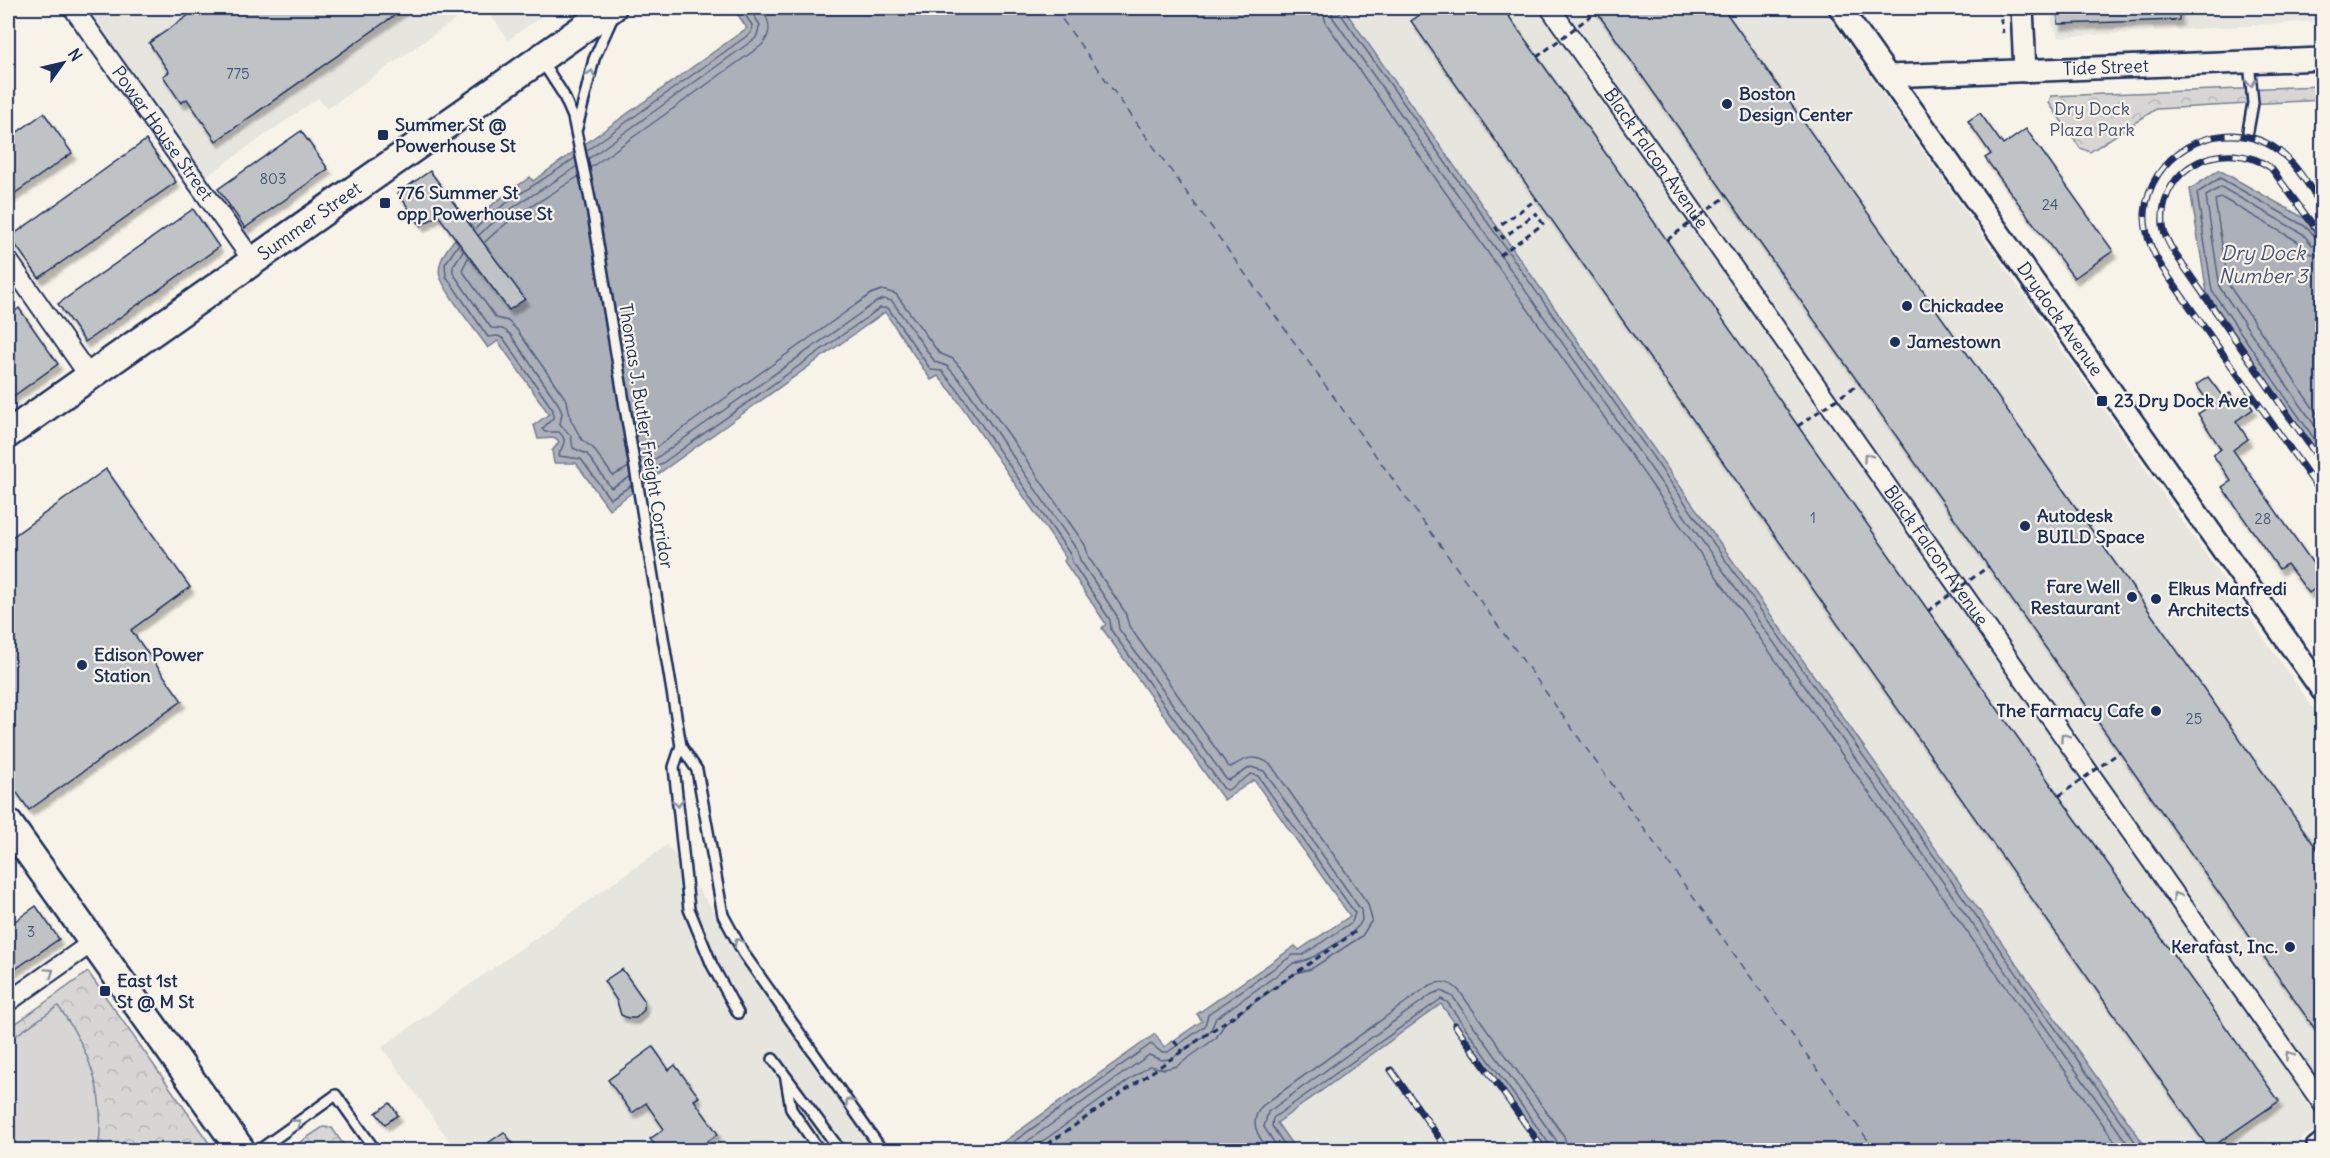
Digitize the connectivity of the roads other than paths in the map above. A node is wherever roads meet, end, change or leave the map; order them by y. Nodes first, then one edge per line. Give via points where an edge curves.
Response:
1 (72, 8) edge
2 (612, 8) edge
3 (619, 8) edge
4 (1550, 8) edge
5 (1840, 8) edge
6 (2022, 8) edge
7 (540, 58) junction
8 (2322, 59) edge
9 (2249, 62) junction
10 (2025, 71) junction
11 (1888, 76) junction
12 (576, 131) junction
13 (2248, 131) dead end
14 (8, 260) edge
15 (253, 261) junction
16 (89, 376) junction
17 (8, 434) edge
18 (2322, 690) edge
19 (681, 746) junction
20 (8, 823) edge
21 (93, 942) junction
22 (8, 1002) edge
23 (738, 1013) dead end
24 (773, 1059) dead end
25 (786, 1077) junction
26 (2322, 1103) edge
27 (2322, 1136) edge
28 (2312, 1144) dead end
29 (241, 1150) edge
30 (259, 1150) edge
31 (375, 1150) edge
32 (819, 1150) edge
33 (840, 1150) edge
34 (882, 1150) edge

1 - 15 street, Power House Street
2 - 7 main road, Summer Street
12 -> 3 lane, Thomas J. Butler Freight Corridor via 594,59
26 -> 4 street, Black Falcon Avenue
5 - 11 street, Drydock Avenue
6 - 10 street
7 - 12 lane, Thomas J. Butler Freight Corridor via 563,94
7 - 15 main road, Summer Street
8 - 9 street, Tide Street
9 - 10 street, Tide Street
9 -> 13 lane via 2253,103
10 - 11 street, Tide Street
11 - 18 street, Drydock Avenue
12 - 19 lane, Thomas J. Butler Freight Corridor
14 - 16 street
15 - 16 main road, Summer Street
16 - 17 main road, Summer Street
19 -> 23 lane, Thomas J. Butler Freight Corridor via 674,767 689,909 712,965
34 -> 19 lane, Thomas J. Butler Freight Corridor via 744,954 723,915 697,770
20 - 21 main road
22 -> 21 street
21 - 29 main road
24 - 25 lane
25 - 32 lane via 791,1109
25 - 33 lane
27 - 28 lane
30 -> 31 lane via 336,1095

